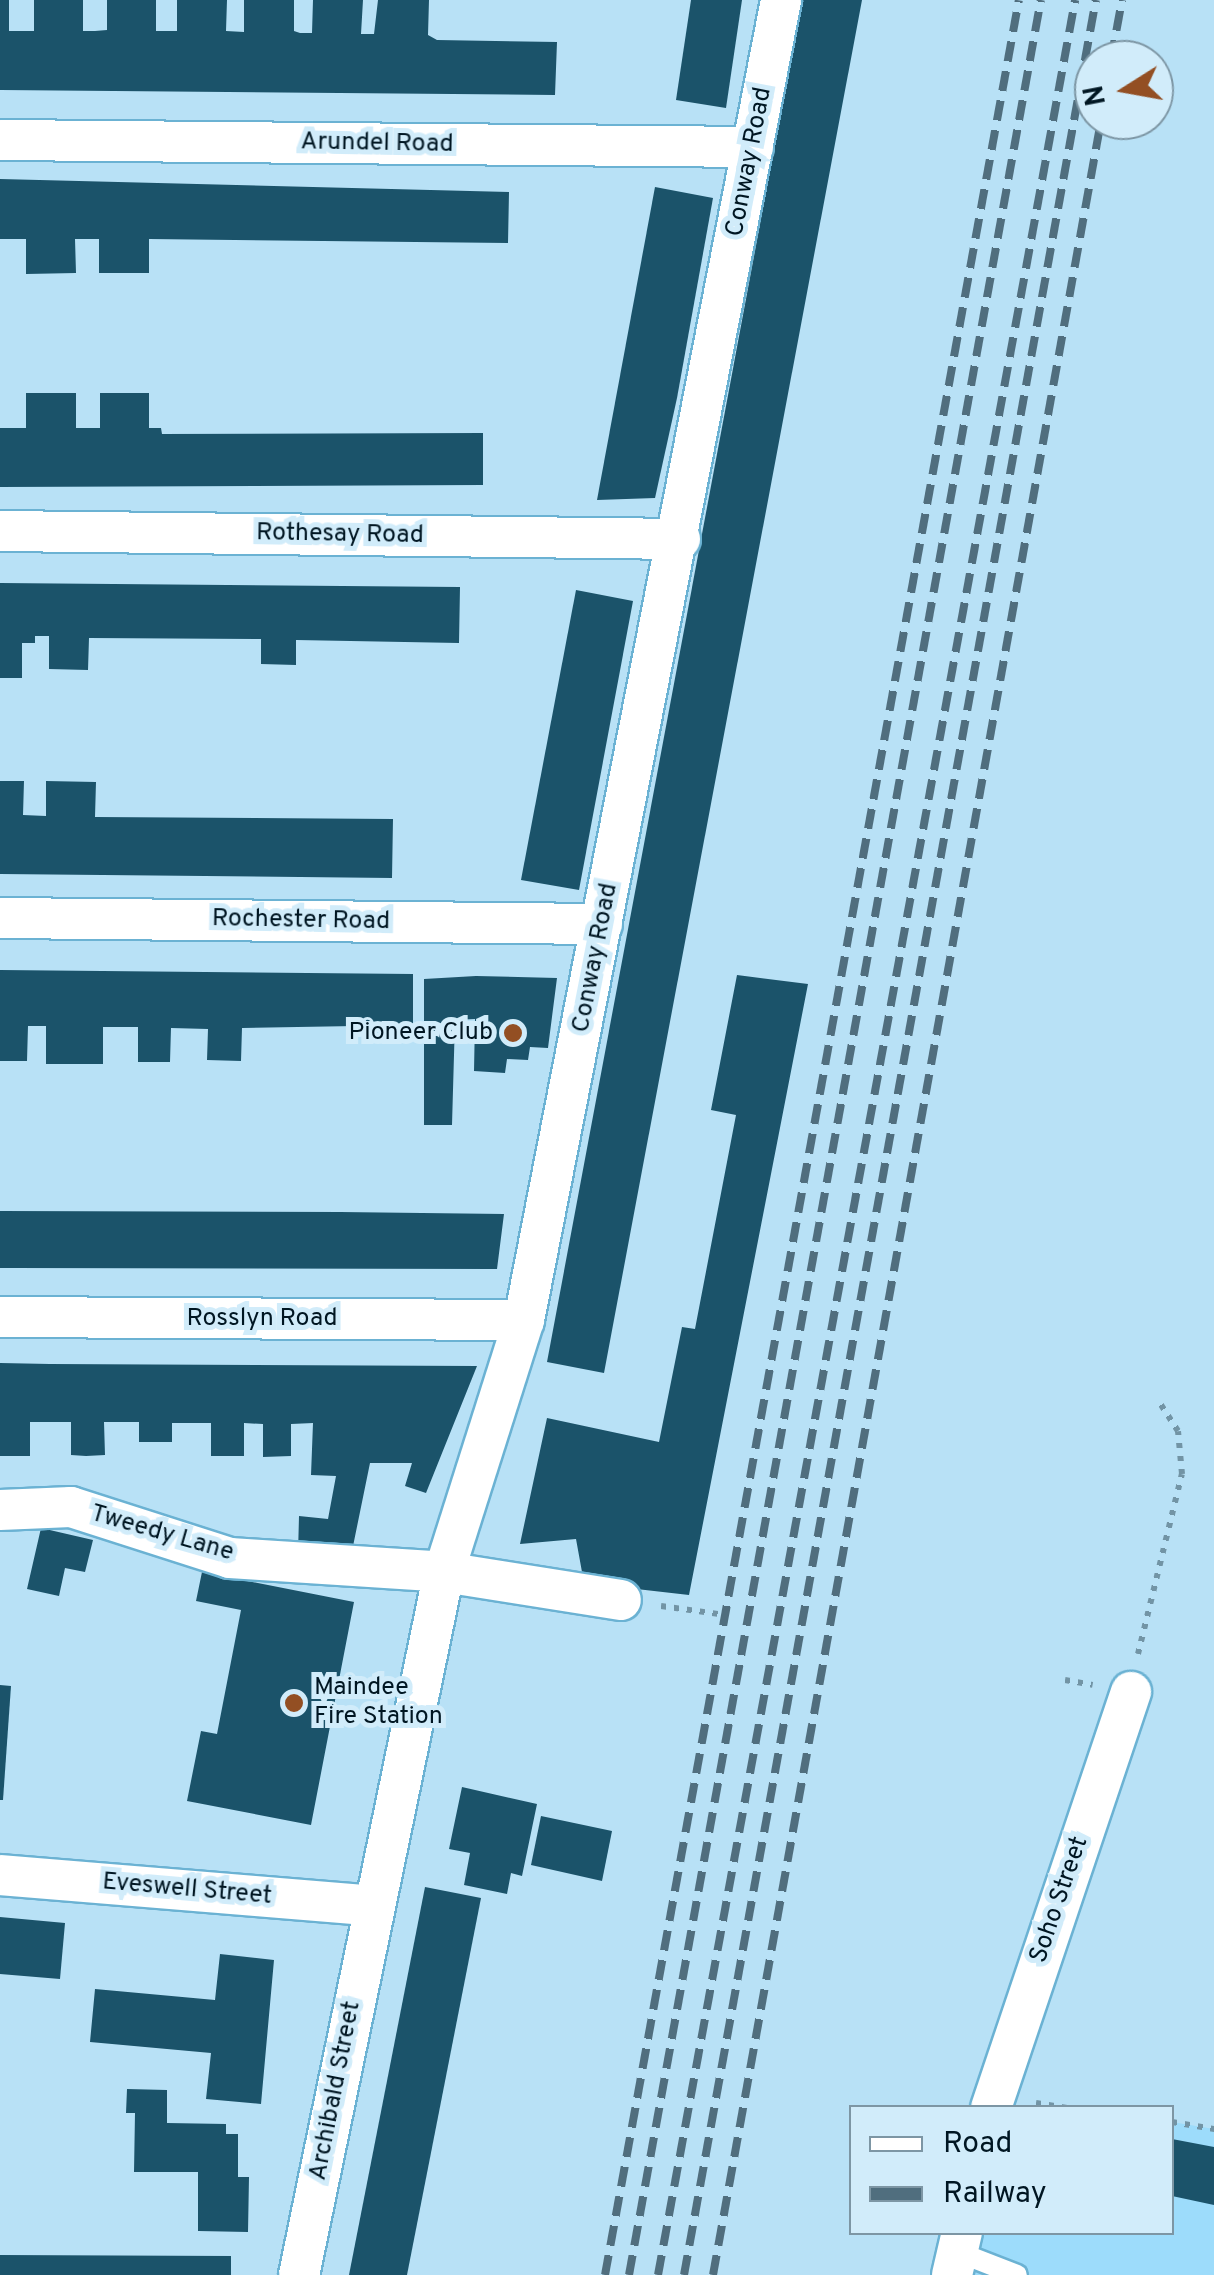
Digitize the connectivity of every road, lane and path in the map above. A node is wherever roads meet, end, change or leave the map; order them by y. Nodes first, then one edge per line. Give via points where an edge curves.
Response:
1 (781, 0) edge
2 (0, 140) edge
3 (754, 147) junction
4 (0, 532) edge
5 (680, 539) junction
6 (0, 918) edge
7 (602, 924) junction
8 (0, 1317) edge
9 (524, 1320) junction
10 (1159, 1402) dead end
11 (0, 1510) edge
12 (444, 1572) junction
13 (620, 1600) joint
14 (719, 1614) dead end
15 (1131, 1692) joint
16 (0, 1875) edge
17 (374, 1906) junction
18 (992, 2105) edge
19 (1174, 2122) edge
20 (1214, 2129) edge
21 (957, 2253) edge
22 (299, 2275) edge
23 (1017, 2275) edge

1 - 3 street, Conway Road
2 - 3 street, Arundel Road
3 - 5 street, Conway Road
4 - 5 street, Rothesay Road
5 - 7 street, Conway Road
6 - 7 street, Rochester Road
7 - 9 street, Conway Road
8 - 9 street, Rosslyn Road
9 - 12 street, Conway Road
10 - 15 path via 1178,1431 1182,1474
11 - 12 street, Tweedy Lane via 71,1508 230,1558
12 - 13 street
12 - 17 street, Conway Road
13 - 14 path
15 - 18 street, Soho Street
16 - 17 street, Eveswell Street
17 - 22 street, Archibald Street
19 - 20 path
21 - 23 lane

